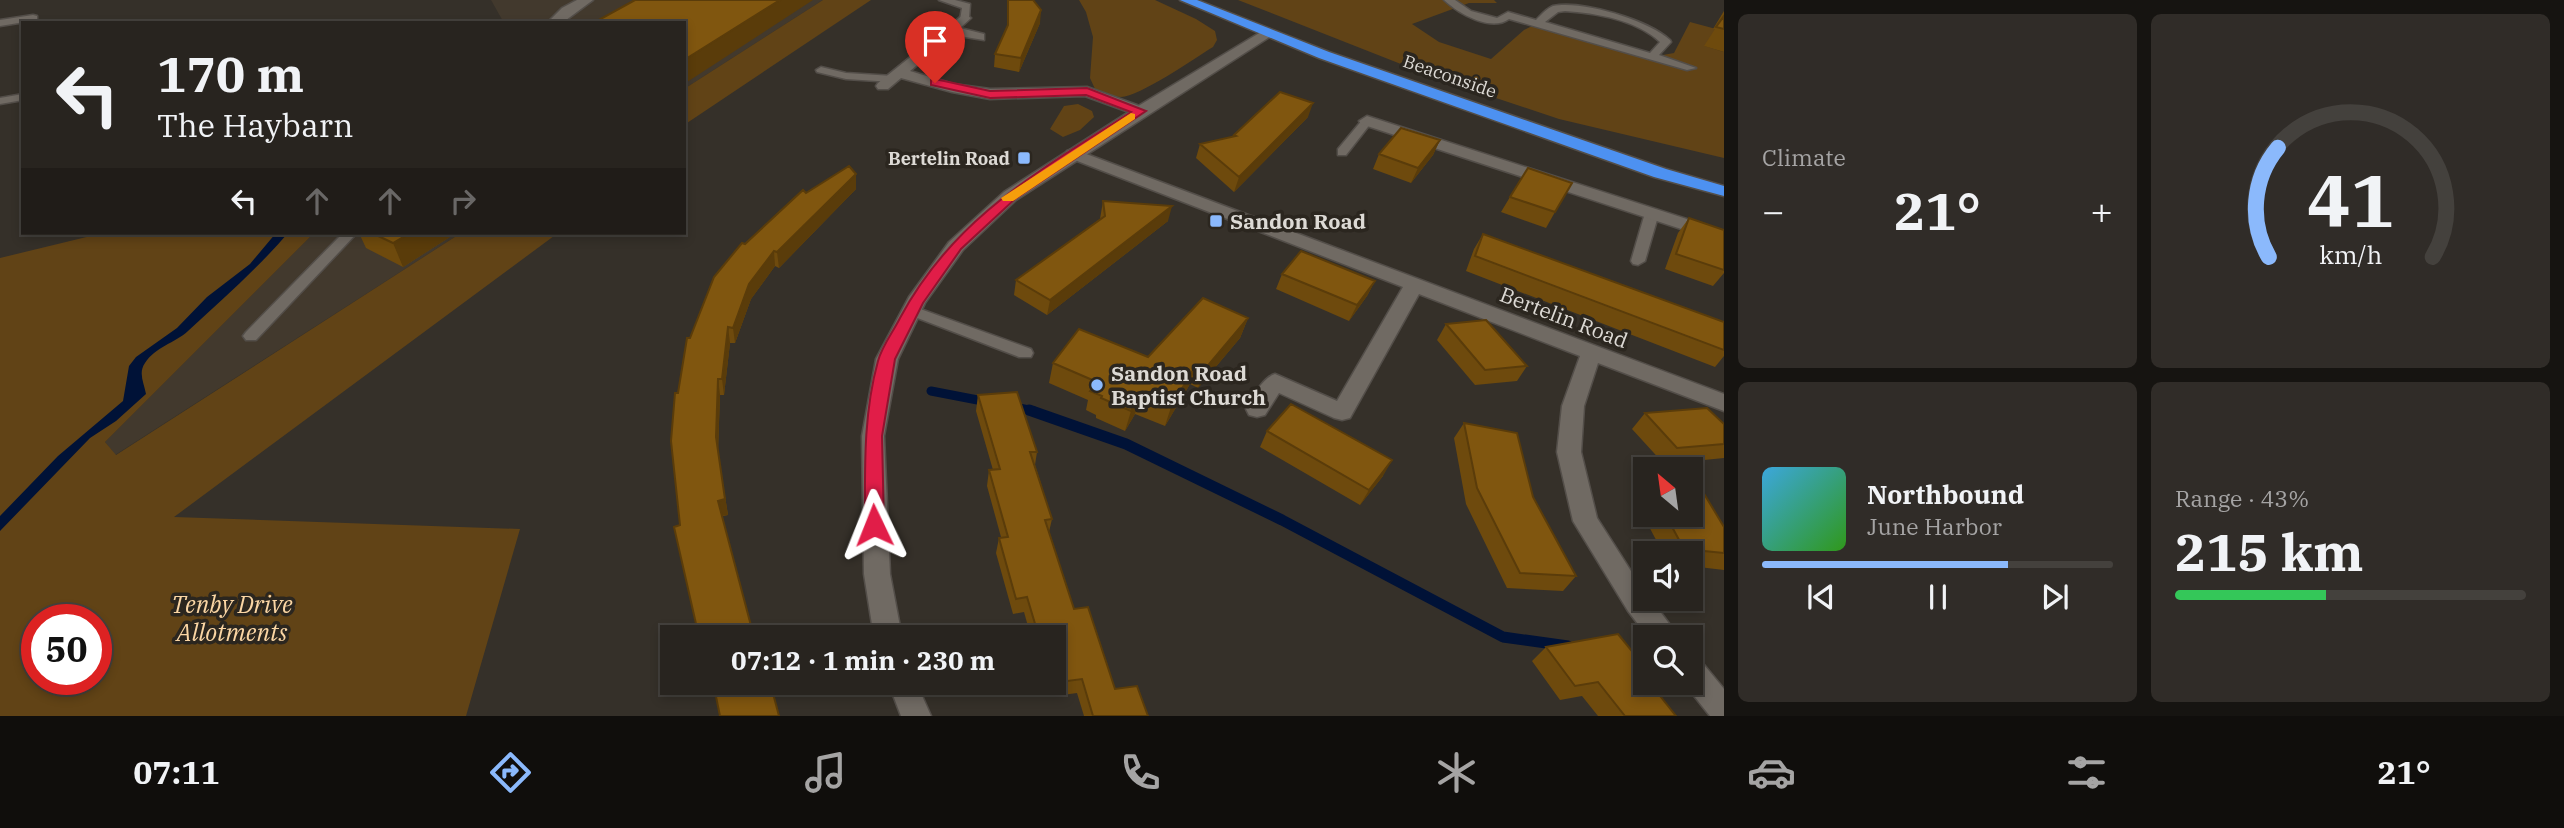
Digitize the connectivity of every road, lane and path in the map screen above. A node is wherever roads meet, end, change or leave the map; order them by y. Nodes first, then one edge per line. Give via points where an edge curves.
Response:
1 (587, 0) edge
2 (944, 0) edge
3 (1186, 0) edge
4 (1449, 0) edge
5 (33, 18) dead end
6 (964, 18) joint
7 (556, 21) edge
8 (0, 23) edge
9 (1538, 23) junction
10 (951, 30) junction
11 (1266, 33) junction
12 (979, 37) dead end
13 (1652, 57) junction
14 (1691, 68) dead end
15 (821, 70) dead end
16 (892, 79) junction
17 (21, 97) edge
18 (0, 102) edge
19 (1140, 111) junction
20 (1367, 121) joint
21 (1342, 152) dead end
22 (1073, 154) junction
23 (1703, 187) junction
24 (1724, 191) edge
25 (1724, 198) edge
26 (1651, 214) junction
27 (349, 235) edge
28 (1724, 237) edge
29 (1639, 261) dead end
30 (1415, 283) junction
31 (912, 311) junction
32 (251, 336) dead end
33 (1591, 352) junction
34 (1025, 353) dead end
35 (1724, 403) edge
36 (1257, 409) dead end
37 (886, 625) edge
38 (1655, 625) edge
39 (1703, 685) edge
40 (907, 695) edge
41 (1724, 711) edge
42 (916, 716) edge

1 - 7 street
2 - 6 lane via 967,6
3 - 11 highway, Beaconside
4 - 9 lane via 1468,13 1498,22 1508,15
5 - 8 lane
6 - 10 street
9 - 13 lane
9 - 13 lane via 1559,8 1647,27 1665,41
10 - 12 street
10 - 16 street
11 - 19 street
11 - 23 highway, Beaconside
13 - 14 lane
15 - 16 lane
16 - 19 street via 990,94 1087,91
17 - 18 lane
19 - 22 street
20 - 21 lane
20 - 26 street
22 - 30 street, Bertelin Road
22 - 31 street via 1010,197 956,246
23 - 24 highway, Beaconside
23 - 25 highway, Beaconside
26 - 28 street
26 - 29 lane
27 - 32 lane
30 - 33 street, Bertelin Road
30 - 36 street via 1342,412 1275,382
31 - 34 lane
31 - 37 street via 887,359 873,436 877,574
33 - 35 street, Bertelin Road
33 - 38 street via 1573,406 1569,452 1585,521
39 - 41 street
40 - 42 street

